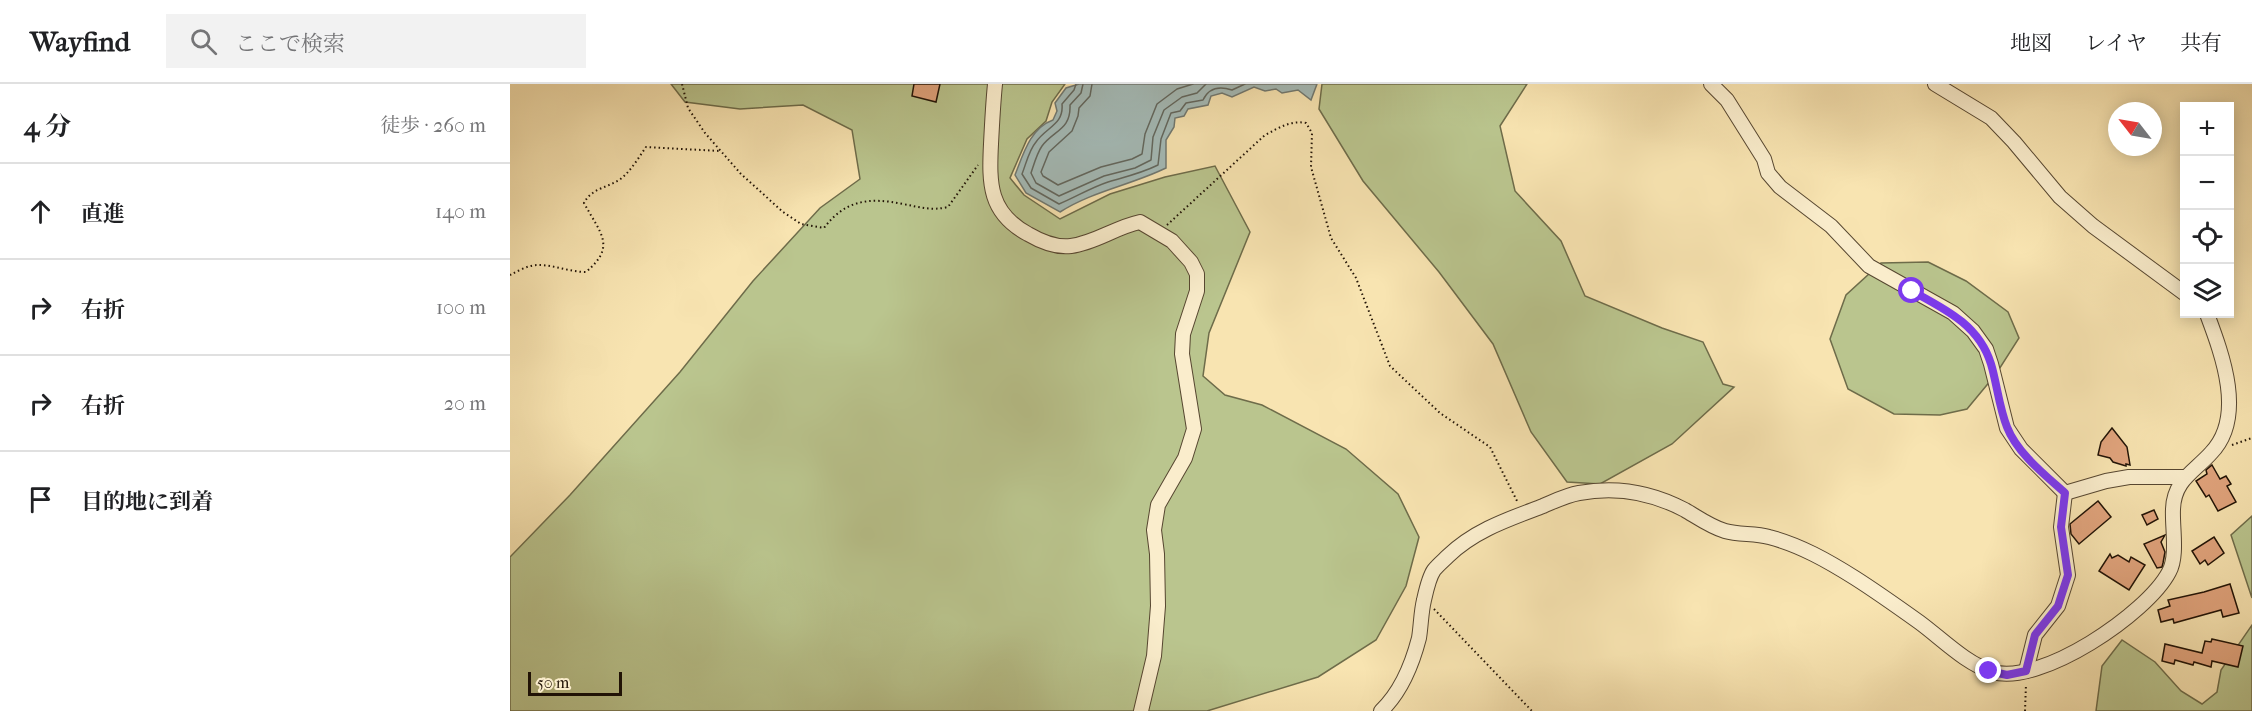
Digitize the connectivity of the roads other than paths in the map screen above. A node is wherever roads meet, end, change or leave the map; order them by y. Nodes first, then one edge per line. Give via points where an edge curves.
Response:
1 (995, 84) edge
2 (1711, 84) edge
3 (1935, 84) edge
4 (2180, 290) edge
5 (2209, 318) edge
6 (2184, 477) junction
7 (2065, 493) junction
8 (2026, 671) junction
9 (1141, 711) edge
10 (1381, 711) edge

1 - 9 street via 990,175 994,198 1014,227 1049,244 1071,246 1140,222 1172,241 1197,274 1197,291 1183,334 1182,354 1194,429 1185,458 1158,505 1154,530 1158,606 1154,656
2 - 7 street via 1728,100 1764,159 1768,173 1780,187 1831,226 1869,266 1953,313 1973,331 1986,349 2007,428 2021,449
3 - 4 street via 1991,118 2060,197
5 - 6 street via 2218,343 2229,402 2225,430 2213,452
6 - 7 street via 2129,477
6 - 8 street via 2174,498 2171,570 2154,594 2105,634 2070,655
7 - 8 street via 2061,527 2068,575 2058,606 2035,635
8 - 10 street via 2007,675 1989,671 1856,579 1805,549 1767,536 1724,531 1650,495 1595,490 1499,522 1464,541 1434,570 1408,673

